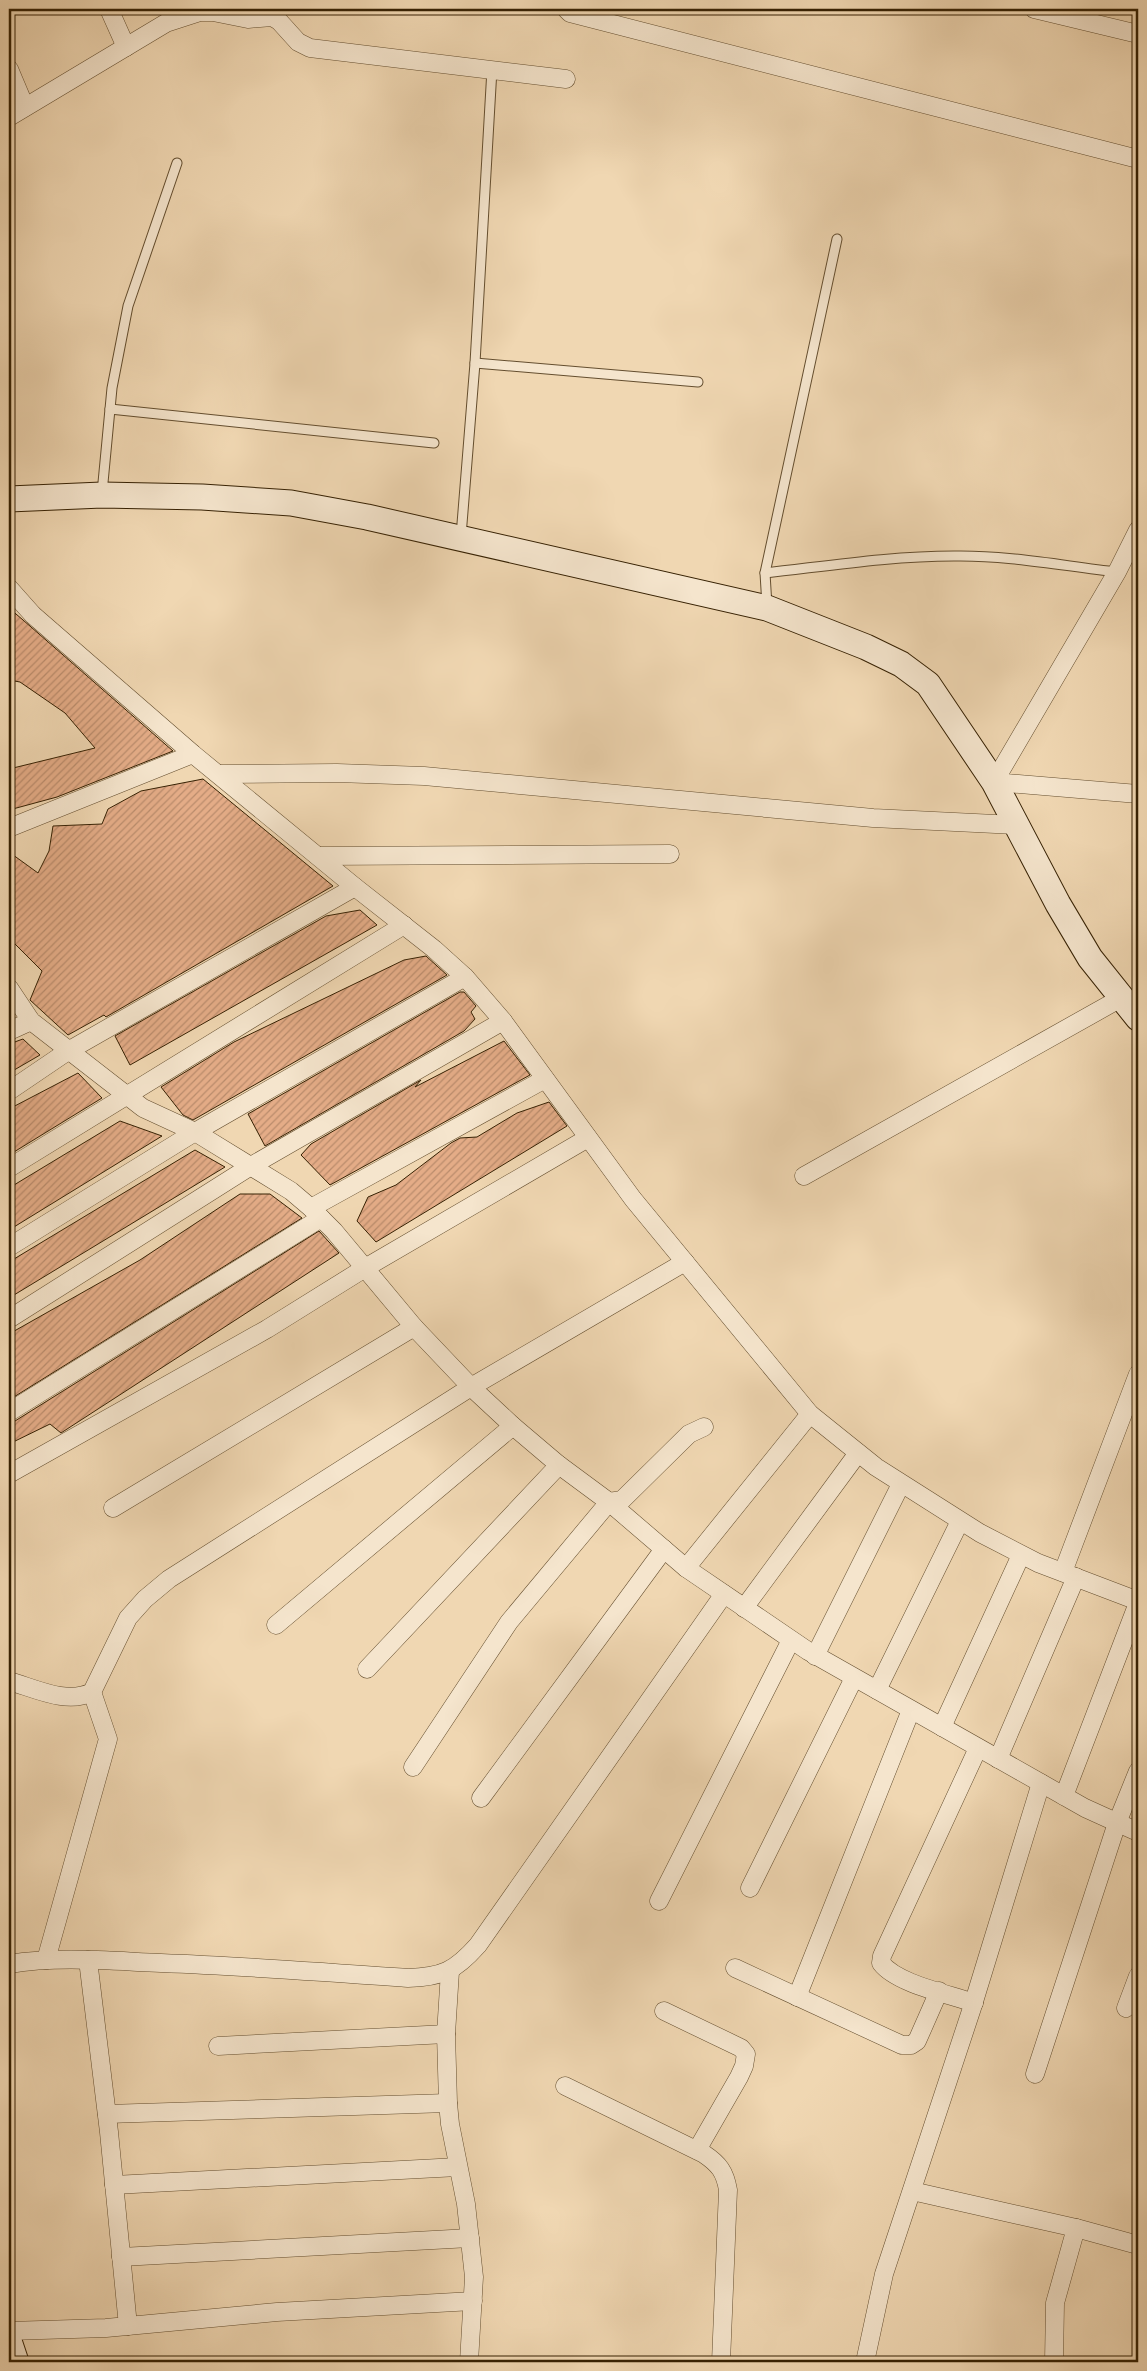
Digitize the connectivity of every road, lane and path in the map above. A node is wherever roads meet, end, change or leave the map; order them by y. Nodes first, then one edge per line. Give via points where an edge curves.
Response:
1 (109, 9) edge
2 (566, 9) edge
3 (1034, 9) edge
4 (236, 13) edge
5 (1098, 16) edge
6 (1138, 34) edge
7 (126, 46) junction
8 (9, 69) edge
9 (492, 69) junction
10 (566, 79) dead end
11 (25, 107) junction
12 (9, 116) edge
13 (1138, 159) edge
14 (177, 163) dead end
15 (837, 239) dead end
16 (475, 363) junction
17 (698, 382) dead end
18 (110, 409) junction
19 (434, 443) dead end
20 (102, 495) junction
21 (9, 499) edge
22 (1138, 530) edge
23 (460, 539) junction
24 (1117, 572) junction
25 (766, 573) junction
26 (9, 588) edge
27 (767, 608) junction
28 (193, 754) junction
29 (219, 774) junction
30 (994, 782) junction
31 (1138, 794) edge
32 (1016, 825) junction
33 (9, 828) edge
34 (670, 854) dead end
35 (318, 856) junction
36 (355, 887) junction
37 (404, 925) junction
38 (465, 977) junction
39 (9, 988) edge
40 (1120, 998) junction
41 (1138, 1018) edge
42 (30, 1021) junction
43 (503, 1021) junction
44 (9, 1031) edge
45 (68, 1051) junction
46 (545, 1079) junction
47 (9, 1091) edge
48 (126, 1095) junction
49 (194, 1132) junction
50 (588, 1138) junction
51 (251, 1166) junction
52 (9, 1168) edge
53 (804, 1176) dead end
54 (316, 1213) junction
55 (9, 1247) edge
56 (685, 1262) junction
57 (365, 1268) junction
58 (9, 1319) edge
59 (414, 1327) junction
60 (1138, 1374) edge
61 (471, 1387) junction
62 (9, 1412) edge
63 (810, 1414) junction
64 (513, 1426) junction
65 (704, 1427) dead end
66 (858, 1452) junction
67 (559, 1465) junction
68 (9, 1474) edge
69 (901, 1484) junction
70 (609, 1502) junction
71 (113, 1508) dead end
72 (960, 1521) junction
73 (664, 1549) junction
74 (1022, 1554) junction
75 (686, 1568) junction
76 (1070, 1575) junction
77 (724, 1594) junction
78 (1138, 1602) edge
79 (744, 1608) junction
80 (276, 1625) dead end
81 (791, 1640) junction
82 (815, 1656) junction
83 (367, 1669) dead end
84 (854, 1678) junction
85 (9, 1680) edge
86 (877, 1690) junction
87 (92, 1692) junction
88 (911, 1710) junction
89 (942, 1728) junction
90 (978, 1748) junction
91 (998, 1759) junction
92 (413, 1767) dead end
93 (1138, 1771) edge
94 (1041, 1783) junction
95 (1064, 1796) junction
96 (481, 1798) dead end
97 (1117, 1822) junction
98 (1138, 1832) edge
99 (750, 1888) dead end
100 (660, 1901) dead end
101 (46, 1960) junction
102 (88, 1960) junction
103 (9, 1964) edge
104 (735, 1968) dead end
105 (450, 1972) junction
106 (1138, 1976) edge
107 (939, 1991) junction
108 (797, 1997) junction
109 (974, 2003) junction
110 (1126, 2008) dead end
111 (664, 2012) dead end
112 (446, 2034) junction
113 (218, 2046) dead end
114 (1035, 2074) dead end
115 (565, 2086) dead end
116 (448, 2103) junction
117 (107, 2114) junction
118 (697, 2150) junction
119 (458, 2167) junction
120 (114, 2185) junction
121 (912, 2191) junction
122 (1076, 2228) junction
123 (470, 2238) junction
124 (1138, 2245) edge
125 (121, 2257) junction
126 (473, 2301) junction
127 (128, 2326) junction
128 (9, 2331) edge
129 (9, 2341) edge
130 (16, 2362) edge
131 (468, 2362) edge
132 (721, 2362) edge
133 (865, 2362) edge
134 (1054, 2362) edge

1 - 7 street
2 - 13 street
3 - 5 street
4 - 7 street via 206,12 184,16
4 - 9 street via 272,17 298,42 310,48
5 - 6 street
7 - 11 street
8 - 11 street
9 - 10 street
9 - 16 lane
11 - 12 street
14 - 18 lane via 128,306
15 - 25 lane
16 - 17 lane
16 - 23 lane
18 - 19 lane
18 - 20 lane
20 - 21 street
20 - 23 street via 202,496 291,503
22 - 24 street
23 - 27 street
24 - 25 lane via 983,556 955,556 890,558
24 - 30 street
25 - 27 lane
26 - 28 street via 33,615
27 - 30 street via 866,647 901,664 928,684
28 - 29 street
28 - 33 street
29 - 32 street via 424,776 873,818
29 - 35 street
30 - 31 street
30 - 32 street
32 - 40 street via 1090,958
34 - 35 street
35 - 36 street
36 - 37 street
36 - 45 street
37 - 38 street
37 - 48 street
38 - 43 street
38 - 49 street
39 - 42 street
40 - 41 street
40 - 53 street
42 - 44 street
42 - 45 street
43 - 46 street
43 - 51 street
45 - 47 street
45 - 48 street
46 - 50 street
46 - 54 street
48 - 49 street via 144,1108
48 - 52 street
49 - 51 street
49 - 55 street
50 - 56 street
50 - 57 street
51 - 54 street via 291,1191
51 - 58 street
54 - 57 street
54 - 62 street
56 - 61 street
56 - 63 street
57 - 59 street
57 - 68 street via 267,1329
59 - 61 street
59 - 71 street
60 - 76 street
61 - 64 street
61 - 87 street via 169,1579 128,1618
63 - 66 street
63 - 75 street
64 - 67 street
64 - 80 street
65 - 70 street via 689,1434 622,1500
66 - 69 street
66 - 79 street
67 - 70 street
67 - 83 street
69 - 72 street
69 - 82 street
70 - 73 street
70 - 92 street via 509,1622
72 - 74 street
72 - 86 street
73 - 75 street
73 - 96 street
74 - 76 street
74 - 89 street
75 - 77 street
76 - 78 street
76 - 91 street
77 - 79 street
77 - 105 street via 478,1945
78 - 95 street
79 - 81 street
81 - 82 street
81 - 100 street
82 - 84 street
84 - 86 street
84 - 99 street
85 - 87 street via 55,1695 78,1697
86 - 88 street
87 - 101 street via 108,1739
88 - 89 street
88 - 108 street
89 - 90 street
90 - 91 street
90 - 107 street via 882,1956 881,1963 886,1970
91 - 94 street
93 - 97 street
94 - 95 street
94 - 109 street
95 - 97 street
97 - 98 street
97 - 114 street
101 - 102 street
101 - 103 street
102 - 105 street via 408,1978 430,1978
102 - 117 street
104 - 108 street
105 - 112 street
106 - 110 street
107 - 108 street via 920,2034 911,2045 902,2045
107 - 109 street
109 - 121 street
111 - 118 street via 741,2048 746,2054 741,2071
112 - 113 street
112 - 116 street
115 - 118 street
116 - 117 street
116 - 119 street
117 - 120 street
118 - 132 street via 718,2163 725,2174 728,2190
119 - 120 street
119 - 123 street
120 - 125 street
121 - 122 street
121 - 133 street via 884,2274
122 - 124 street
122 - 134 street via 1055,2303
123 - 125 street
123 - 126 street
125 - 127 street
126 - 127 street via 277,2312
126 - 131 street
127 - 128 street
129 - 130 street

